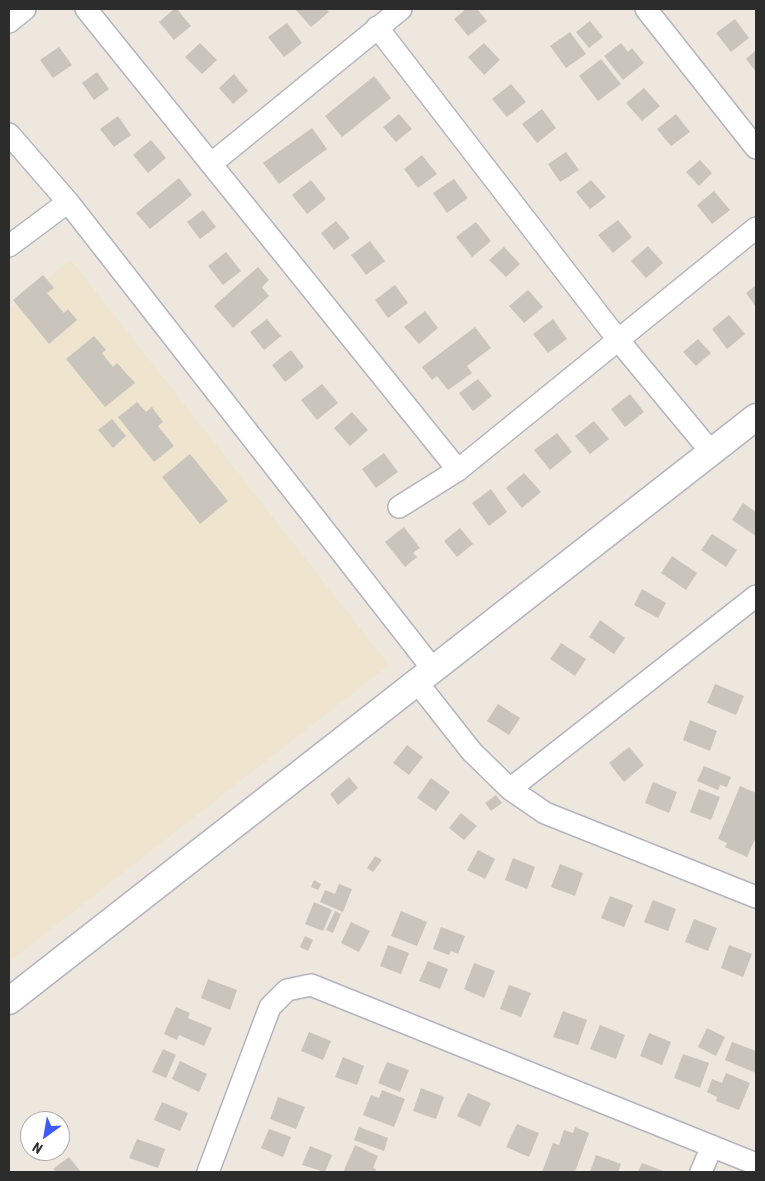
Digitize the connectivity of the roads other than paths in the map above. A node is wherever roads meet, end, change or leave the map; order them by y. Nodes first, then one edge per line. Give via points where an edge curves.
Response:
1 (25, 9) edge
2 (86, 9) edge
3 (401, 9) edge
4 (646, 9) edge
5 (9, 22) edge
6 (377, 28) junction
7 (9, 134) edge
8 (756, 148) edge
9 (211, 164) junction
10 (68, 202) junction
11 (756, 228) edge
12 (9, 246) edge
13 (619, 341) junction
14 (756, 417) edge
15 (712, 453) junction
16 (458, 470) junction
17 (399, 507) dead end
18 (756, 596) edge
19 (424, 675) junction
20 (510, 789) junction
21 (756, 897) edge
22 (9, 1001) edge
23 (712, 1146) junction
24 (756, 1164) edge
25 (208, 1172) edge
26 (701, 1172) edge

1 - 5 street
2 - 9 street
3 - 6 street
4 - 8 street
6 - 9 street
6 - 13 street
7 - 10 street
9 - 16 street
10 - 12 street
10 - 19 street
11 - 13 street
13 - 15 street
13 - 16 street
14 - 15 street
15 - 19 street
16 - 17 street
18 - 20 street
19 - 20 street via 472,752
19 - 22 street
20 - 21 street via 545,814
23 - 24 street
23 - 25 street via 311,985 287,990 270,1007
23 - 26 street

